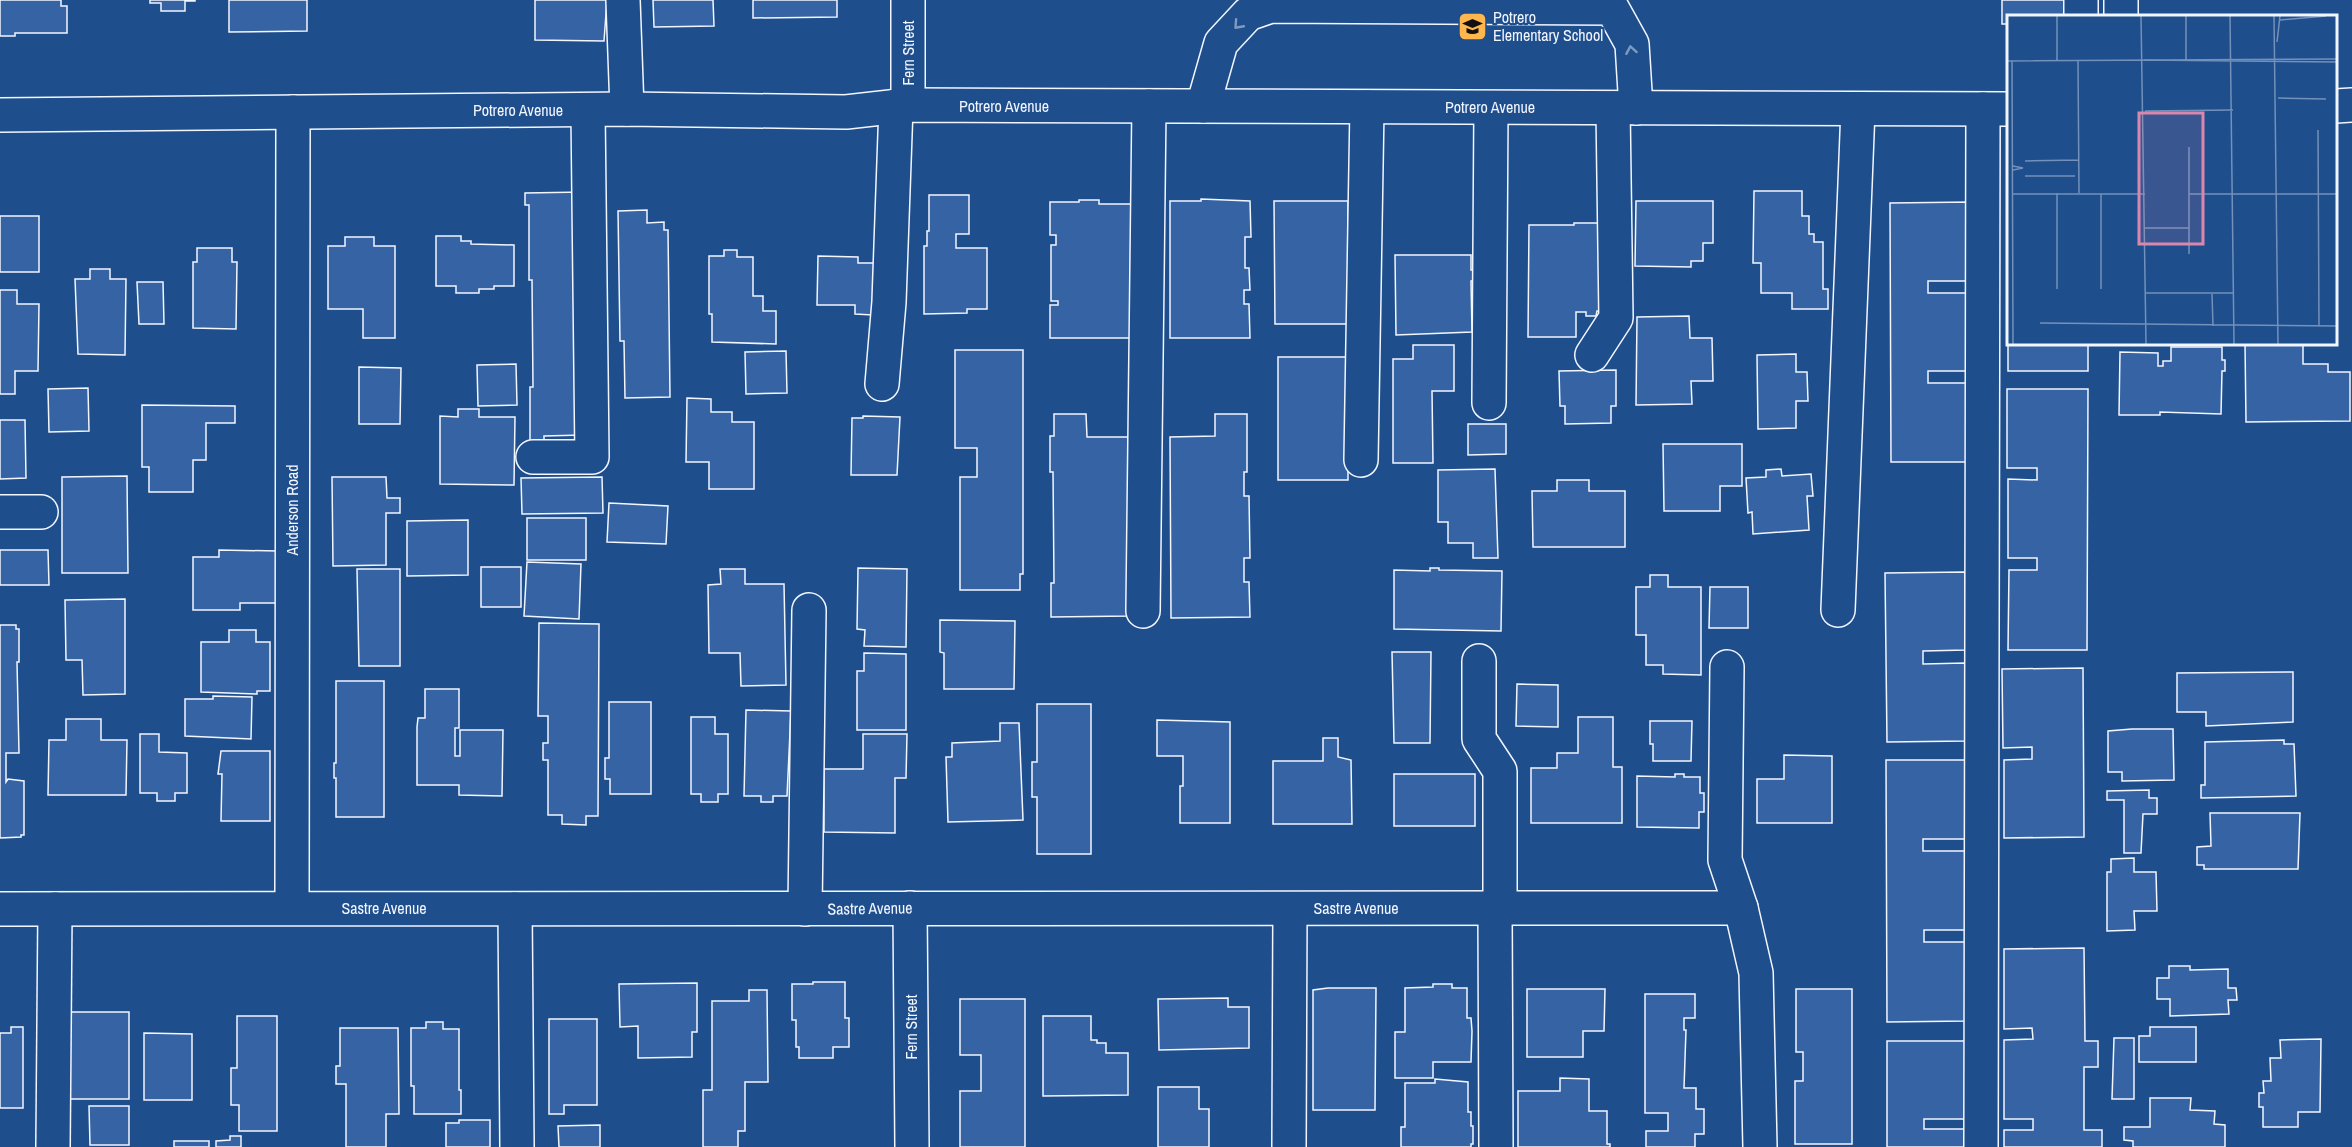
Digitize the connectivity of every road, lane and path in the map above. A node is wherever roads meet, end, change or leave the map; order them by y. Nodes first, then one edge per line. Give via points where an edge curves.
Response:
1 (623, 0) edge
2 (908, 0) edge
3 (2352, 105) edge
4 (902, 106) junction
5 (1149, 106) junction
6 (1203, 106) junction
7 (2337, 106) edge
8 (1367, 107) junction
9 (1491, 108) junction
10 (1624, 108) junction
11 (627, 109) junction
12 (1858, 109) junction
13 (1996, 109) edge
14 (588, 110) junction
15 (293, 112) junction
16 (0, 115) edge
17 (1592, 355) dead end
18 (882, 384) dead end
19 (1489, 403) dead end
20 (533, 457) dead end
21 (1361, 460) dead end
22 (0, 512) edge
23 (41, 512) dead end
24 (809, 610) dead end
25 (1838, 610) dead end
26 (1143, 611) dead end
27 (1479, 661) dead end
28 (1727, 667) dead end
29 (292, 908) junction
30 (910, 908) junction
31 (1498, 908) junction
32 (1741, 908) junction
33 (0, 909) edge
34 (55, 909) junction
35 (516, 909) junction
36 (805, 909) junction
37 (1290, 909) junction
38 (53, 1147) edge
39 (517, 1147) edge
40 (912, 1147) edge
41 (1289, 1147) edge
42 (1496, 1147) edge
43 (1760, 1147) edge
44 (1981, 1147) edge

1 - 11 street
2 - 4 street, Fern Street
3 - 7 street
4 - 5 street, Potrero Avenue
4 - 11 street, Potrero Avenue via 846,112
4 - 18 street, Fern Street
5 - 6 street, Potrero Avenue
5 - 26 street
6 - 8 street, Potrero Avenue
10 -> 6 street via 1632,45 1612,8 1283,6 1248,14 1221,43
8 - 9 street, Potrero Avenue
8 - 21 street
9 - 10 street, Potrero Avenue
9 - 19 street
10 - 12 street, Potrero Avenue
10 - 17 street via 1616,318
11 - 14 street, Potrero Avenue
12 - 13 street, Potrero Avenue
12 - 25 street
13 - 44 street
14 - 15 street, Potrero Avenue
14 - 20 street via 592,457
15 - 16 street, Potrero Avenue
15 - 29 street, Anderson Road
22 - 23 street
24 - 36 street
27 - 31 street via 1479,739 1500,771
28 - 32 street via 1725,860
29 - 34 street, Sastre Avenue
29 - 35 street, Sastre Avenue
30 - 36 street, Sastre Avenue
30 - 37 street, Sastre Avenue
30 - 40 street, Fern Street
31 - 32 street, Sastre Avenue
31 - 37 street, Sastre Avenue
31 - 42 street
32 - 43 street via 1756,973
33 - 34 street, Sastre Avenue
34 - 38 street
35 - 36 street, Sastre Avenue
35 - 39 street
37 - 41 street

